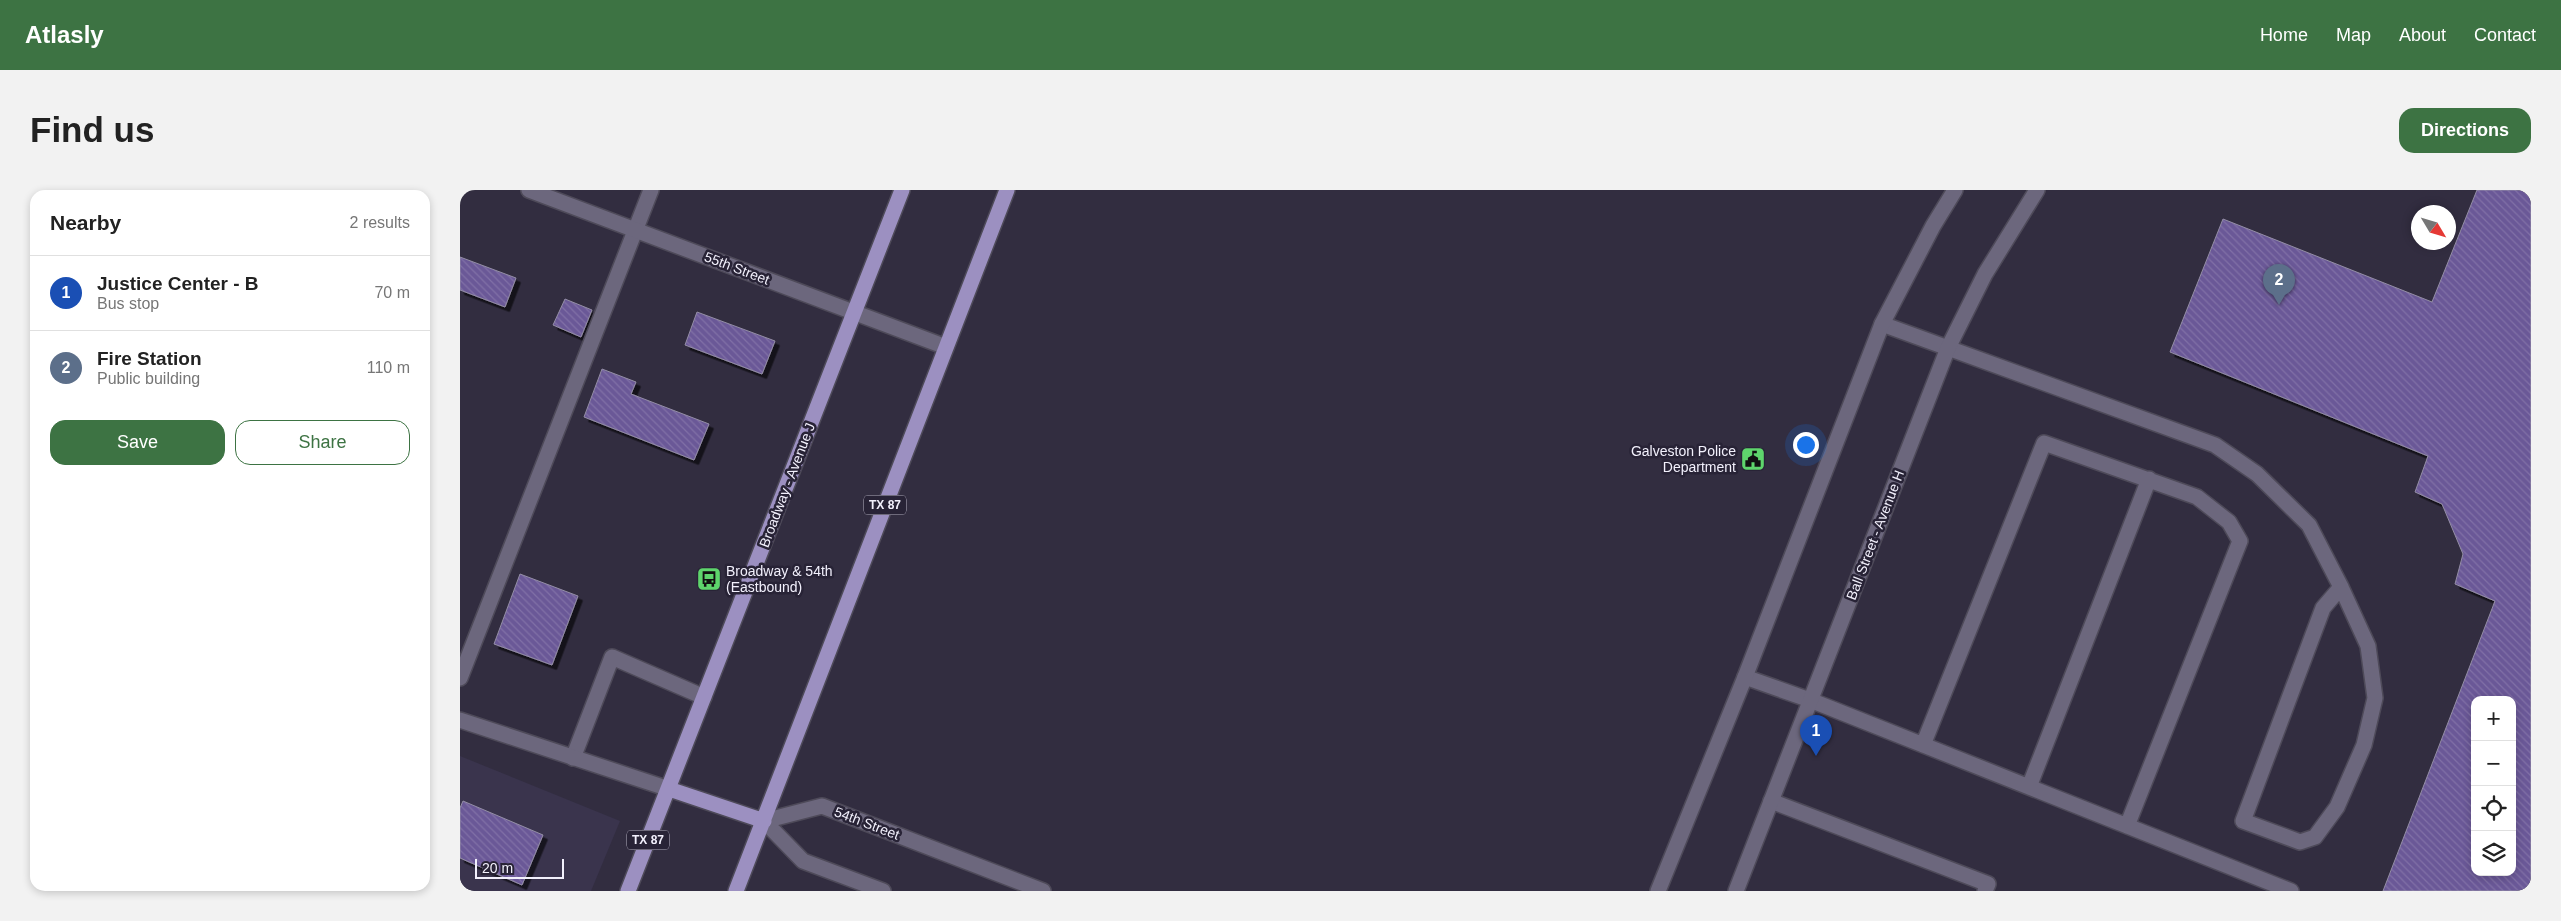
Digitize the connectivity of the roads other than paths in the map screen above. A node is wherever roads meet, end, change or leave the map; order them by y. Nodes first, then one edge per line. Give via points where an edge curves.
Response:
1 (529, 190) edge
2 (651, 190) edge
3 (902, 190) edge
4 (1007, 190) edge
5 (1955, 190) edge
6 (2037, 190) edge
7 (635, 230) junction
8 (854, 312) junction
9 (1882, 324) junction
10 (946, 347) junction
11 (1948, 348) junction
12 (2148, 479) junction
13 (2342, 587) junction
14 (1745, 677) junction
15 (460, 678) edge
16 (704, 697) junction
17 (1810, 700) junction
18 (460, 720) edge
19 (1923, 744) junction
20 (573, 758) junction
21 (2029, 786) junction
22 (669, 789) junction
23 (1771, 801) junction
24 (764, 821) junction
25 (2127, 826) junction
26 (879, 890) edge
27 (628, 891) edge
28 (736, 891) edge
29 (1043, 891) edge
30 (1658, 891) edge
31 (1736, 891) edge
32 (1985, 891) edge
33 (2291, 891) edge

1 - 7 street, 55th Street
2 - 7 street
3 - 8 main road, Broadway - Avenue J / TX 87
4 - 10 main road, TX 87
5 - 9 street
6 - 11 street, Ball Street - Avenue H via 1985,274
7 - 8 street, 55th Street
7 - 15 street
8 - 10 street, 55th Street
8 - 16 main road, Broadway - Avenue J / TX 87
9 - 11 street
9 - 14 street
10 - 24 main road, TX 87
11 - 13 street via 2215,445 2257,474 2309,525
11 - 17 street, Ball Street - Avenue H
12 - 19 street via 2044,444
12 - 21 street
12 - 25 street via 2197,497 2229,522 2240,541
13 - 13 street via 2368,646 2375,698 2364,745 2337,807 2315,837 2300,842 2243,821 2323,608
14 - 17 street
14 - 30 street
16 - 20 street via 612,657
16 - 22 main road, Broadway - Avenue J / TX 87
17 - 19 street
17 - 23 street, Ball Street - Avenue H
18 - 20 street
19 - 21 street
20 - 22 street
21 - 25 street
22 - 24 main road
22 - 27 main road, Broadway - Avenue J / TX 87
23 - 31 street, Ball Street - Avenue H
23 - 32 street via 1988,884
24 - 26 street via 803,861
24 - 28 main road, TX 87
24 - 29 street, 54th Street via 822,806
25 - 33 street

